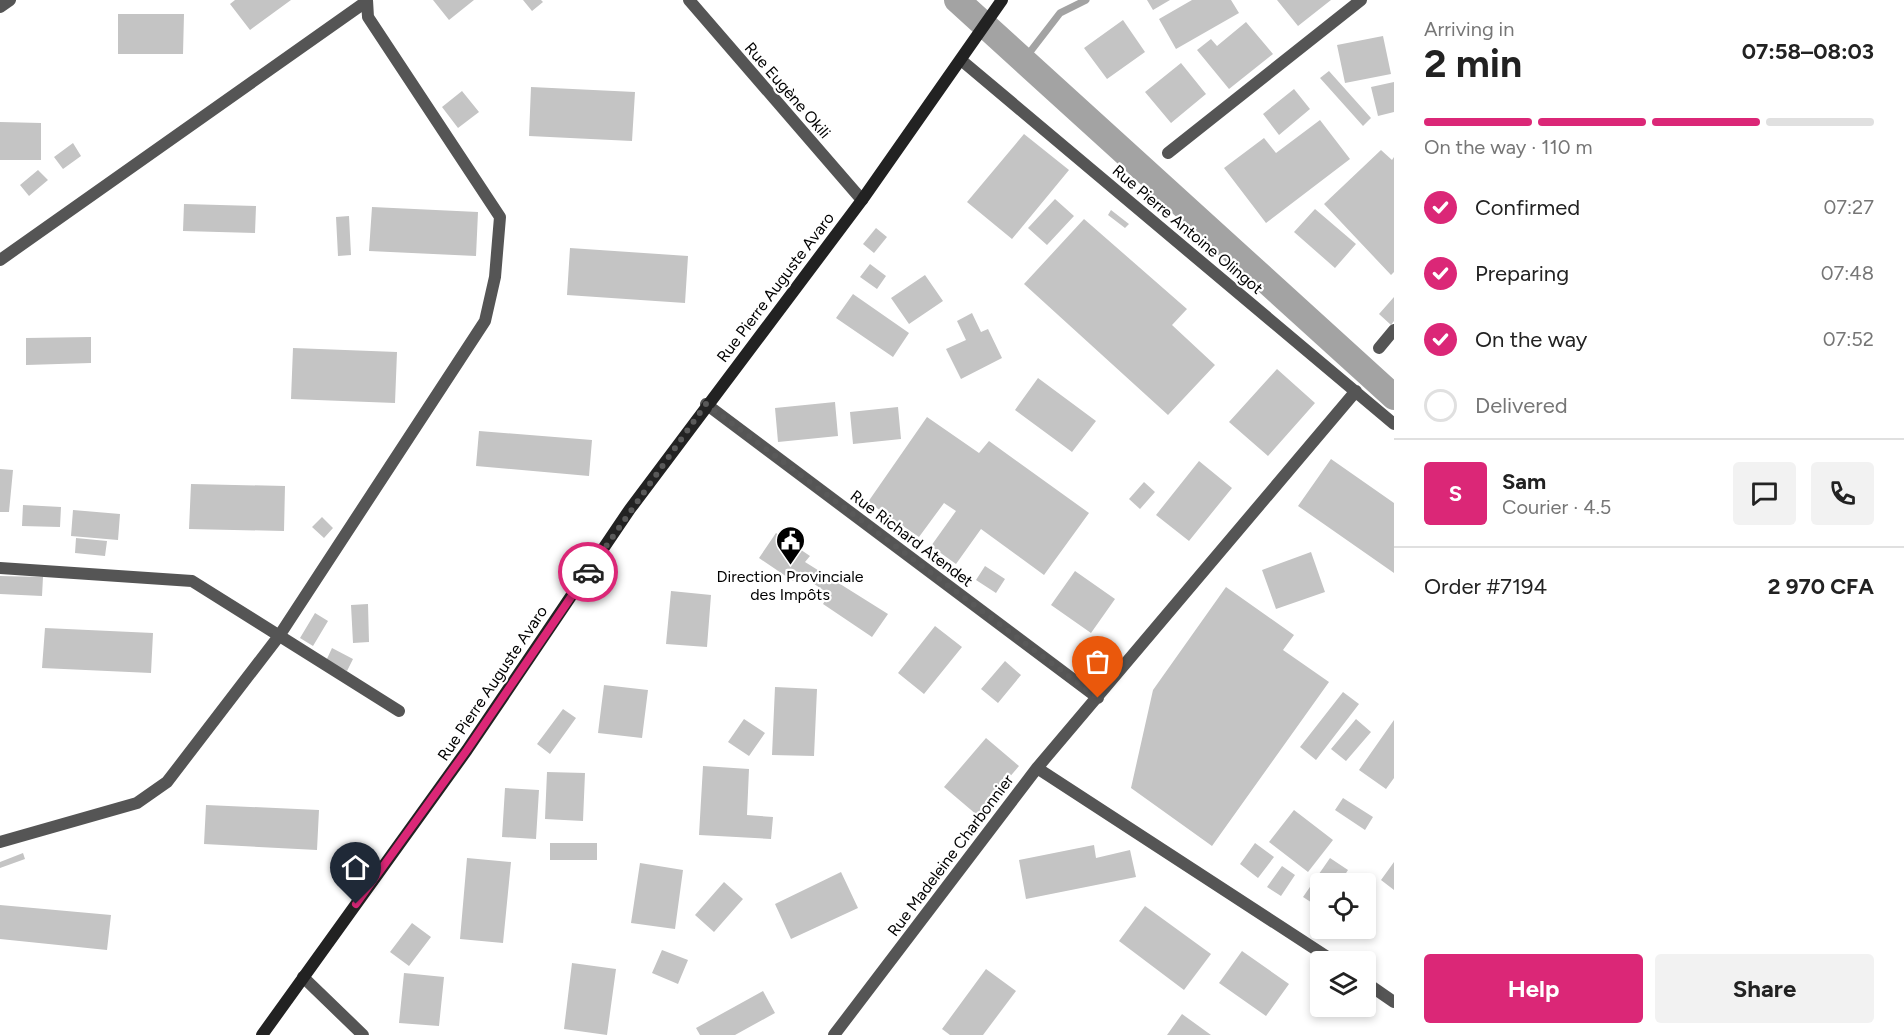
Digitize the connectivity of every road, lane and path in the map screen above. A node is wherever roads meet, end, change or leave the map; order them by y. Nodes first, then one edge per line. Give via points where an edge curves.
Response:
1 (10, 0) edge
2 (367, 0) edge
3 (689, 0) edge
4 (1002, 0) edge
5 (1361, 0) edge
6 (0, 7) edge
7 (961, 60) junction
8 (1168, 153) dead end
9 (862, 200) junction
10 (0, 260) edge
11 (1394, 330) edge
12 (1379, 348) dead end
13 (1356, 391) junction
14 (706, 404) junction
15 (1394, 424) edge
16 (0, 568) edge
17 (279, 636) junction
18 (1098, 698) junction
19 (399, 711) dead end
20 (1037, 768) junction
21 (0, 842) edge
22 (1318, 951) edge
23 (303, 976) junction
24 (1376, 990) edge
25 (1394, 1002) edge
26 (262, 1035) edge
27 (363, 1035) edge
28 (834, 1035) edge

1 - 6 street
2 - 10 street
2 - 17 street via 368,16 500,217 495,277 485,321
3 - 9 street, Rue Eugène Okili
4 - 7 street, Rue Pierre Auguste Avaro
5 - 8 street
7 - 9 street, Rue Pierre Auguste Avaro
7 - 13 street, Rue Pierre Antoine Olingot
9 - 14 street, Rue Pierre Auguste Avaro
11 - 12 street
13 - 15 street, Rue Pierre Antoine Olingot
13 - 18 street, Rue Madeleine Charbonnier
14 - 18 street, Rue Richard Atendet
14 - 23 street, Rue Pierre Auguste Avaro via 467,750
16 - 17 street via 192,581
17 - 19 street
17 - 21 street via 167,782 137,803
18 - 20 street, Rue Madeleine Charbonnier
20 - 22 street
20 - 28 street, Rue Madeleine Charbonnier
23 - 26 street, Rue Pierre Auguste Avaro
23 - 27 street
24 - 25 street

